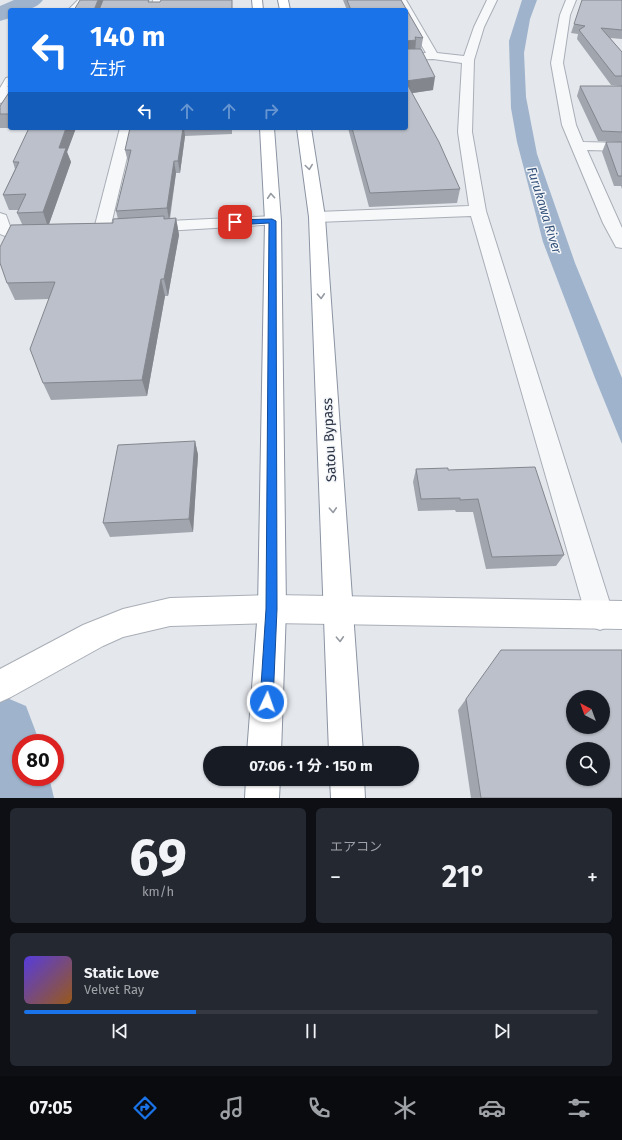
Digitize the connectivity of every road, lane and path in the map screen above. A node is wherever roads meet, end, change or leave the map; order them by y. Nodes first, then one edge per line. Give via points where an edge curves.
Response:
1 (83, 0) edge
2 (492, 0) edge
3 (571, 0) edge
4 (75, 8) edge
5 (408, 12) edge
6 (433, 56) junction
7 (408, 57) edge
8 (468, 60) junction
9 (8, 85) edge
10 (563, 90) junction
11 (578, 90) dead end
12 (0, 99) edge
13 (127, 130) edge
14 (266, 130) edge
15 (304, 130) edge
16 (578, 146) junction
17 (622, 147) edge
18 (478, 211) junction
19 (0, 218) edge
20 (317, 218) junction
21 (272, 221) junction
22 (616, 223) edge
23 (55, 232) edge
24 (622, 243) edge
25 (272, 609) junction
26 (339, 610) junction
27 (611, 616) edge
28 (0, 686) edge
29 (264, 746) edge
30 (346, 746) edge
31 (263, 786) edge
32 (347, 786) edge
33 (262, 798) edge
34 (348, 798) edge

1 - 4 street
2 - 8 street via 479,27
3 - 10 street via 565,15 557,63
5 - 6 street
6 - 7 street
6 - 8 street
8 - 18 street via 465,132
9 - 12 street
10 - 11 street
10 - 16 street via 569,125
13 - 21 street via 110,229
21 -> 14 main road
15 -> 20 main road, Satou Bypass
16 - 17 street
16 - 22 street
18 - 20 street
18 - 27 street
19 - 23 street via 2,229 16,234
20 -> 26 main road, Satou Bypass
21 - 25 main road
22 - 24 street
25 - 26 main road
25 - 28 main road via 170,612 123,623 93,636
25 - 29 main road
26 - 27 main road
26 -> 30 main road, Satou Bypass
31 - 33 main road
32 - 34 main road

